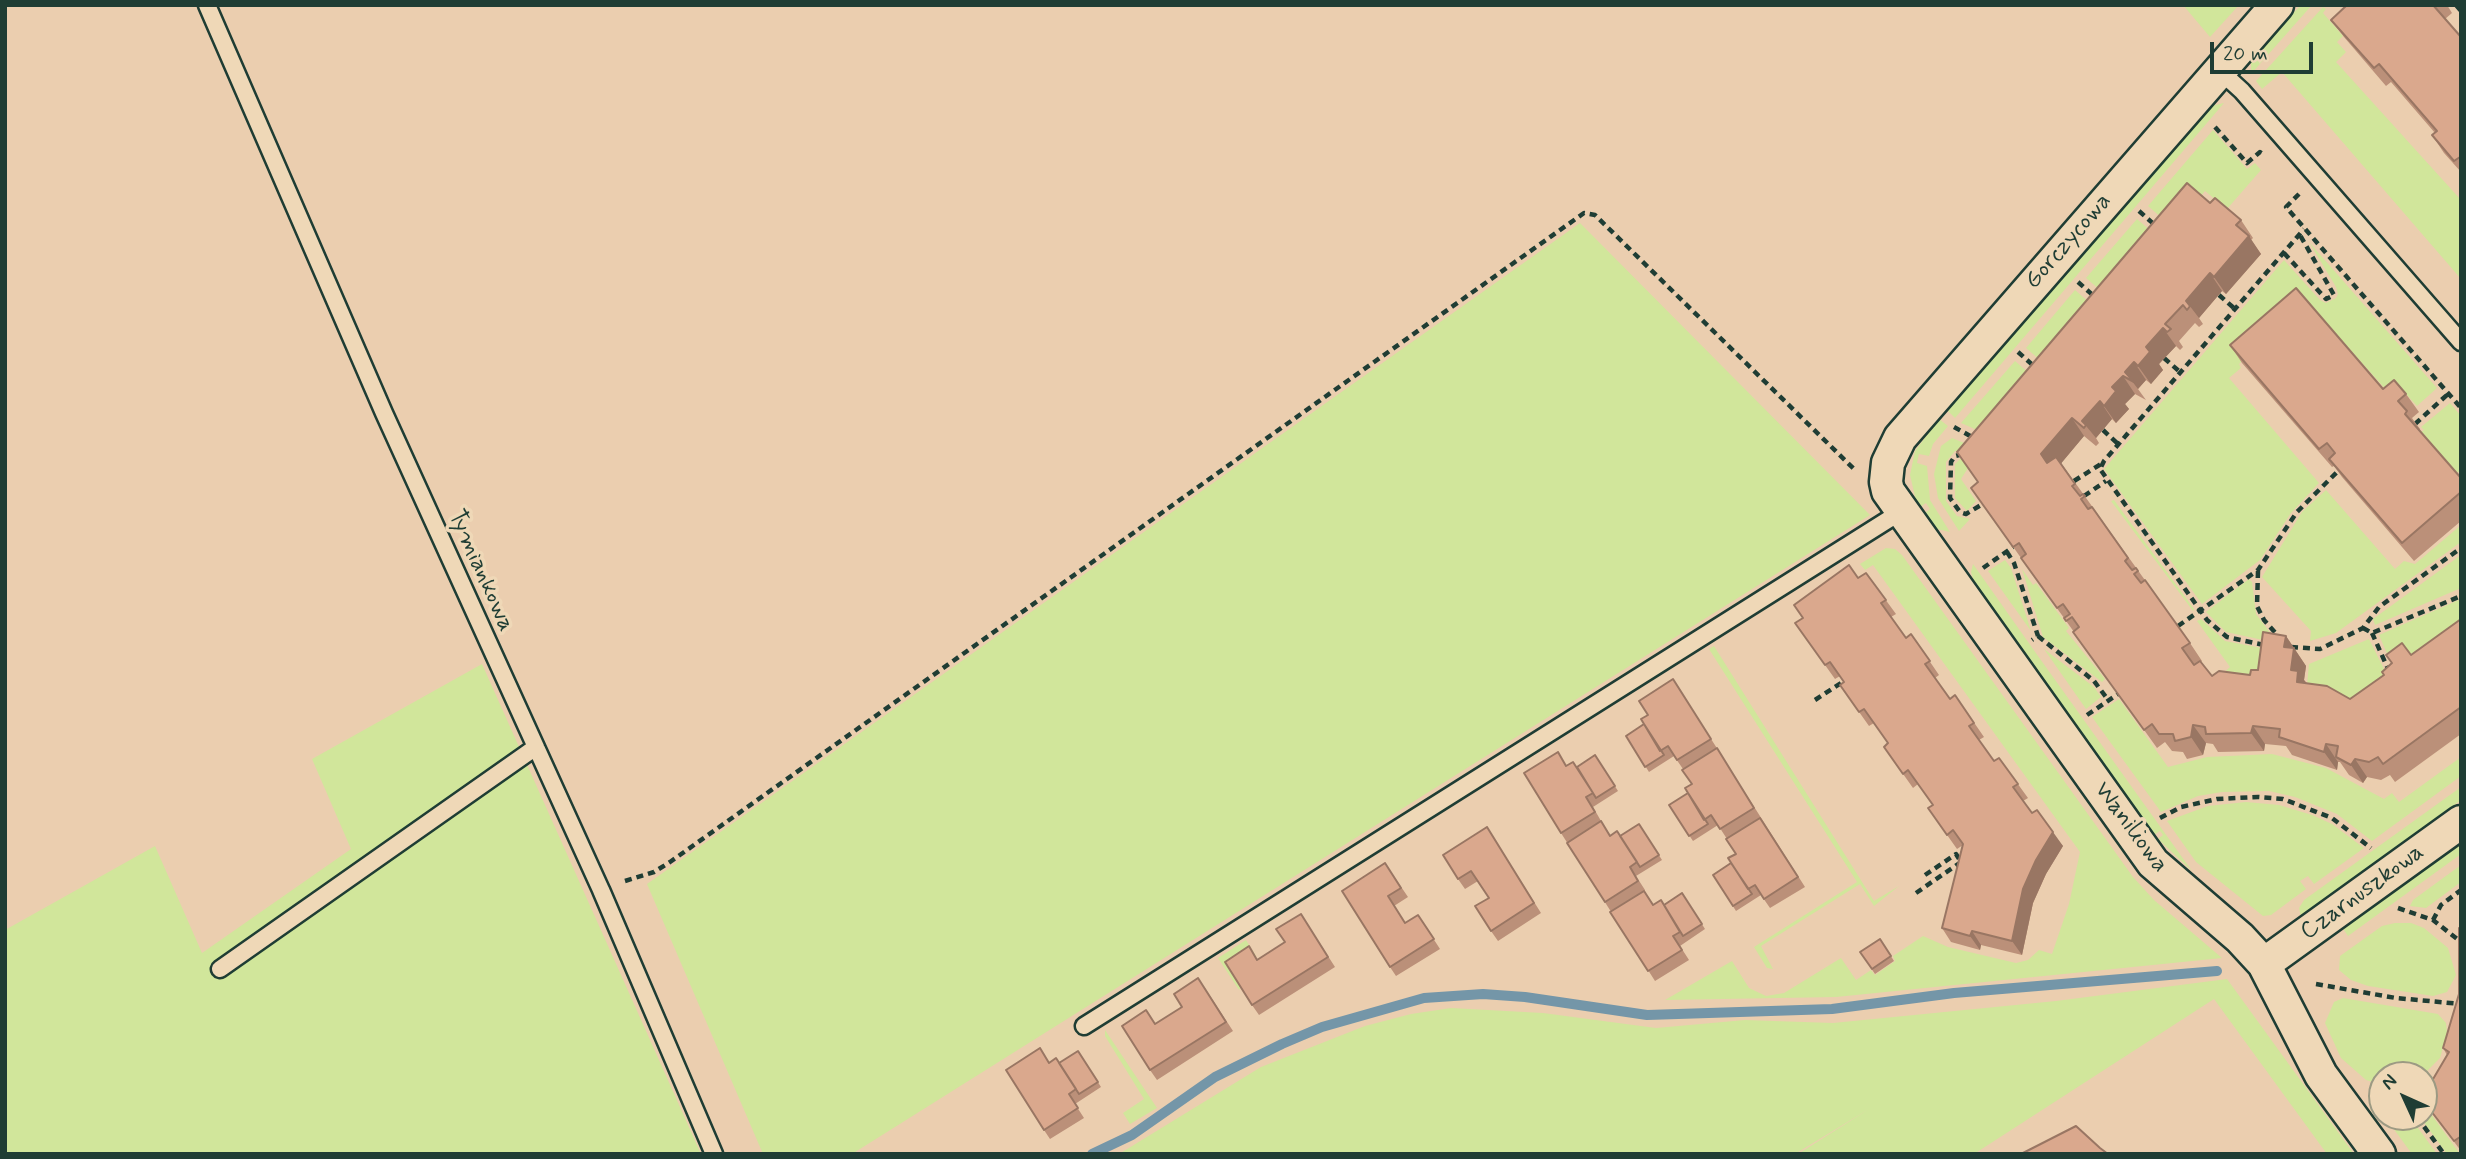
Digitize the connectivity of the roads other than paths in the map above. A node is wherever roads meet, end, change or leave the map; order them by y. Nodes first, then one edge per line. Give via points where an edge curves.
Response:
1 (207, 5) edge
2 (2277, 5) edge
3 (2219, 70) junction
4 (2461, 342) edge
5 (1892, 493) junction
6 (536, 747) junction
7 (2461, 822) edge
8 (2264, 964) junction
9 (220, 969) dead end
10 (1084, 1026) dead end
11 (714, 1154) edge
12 (2379, 1154) edge

1 - 6 lane, Tymiankowa via 384,413
2 - 3 street, Gorczycowa
3 - 4 lane
3 - 5 street, Gorczycowa via 1900,438 1890,456
5 - 8 street, Waniliowa via 2153,863
5 - 10 lane
6 - 9 lane
6 - 11 lane, Tymiankowa
7 - 8 street, Czarnuszkowa
8 - 12 street, Waniliowa via 2321,1075

